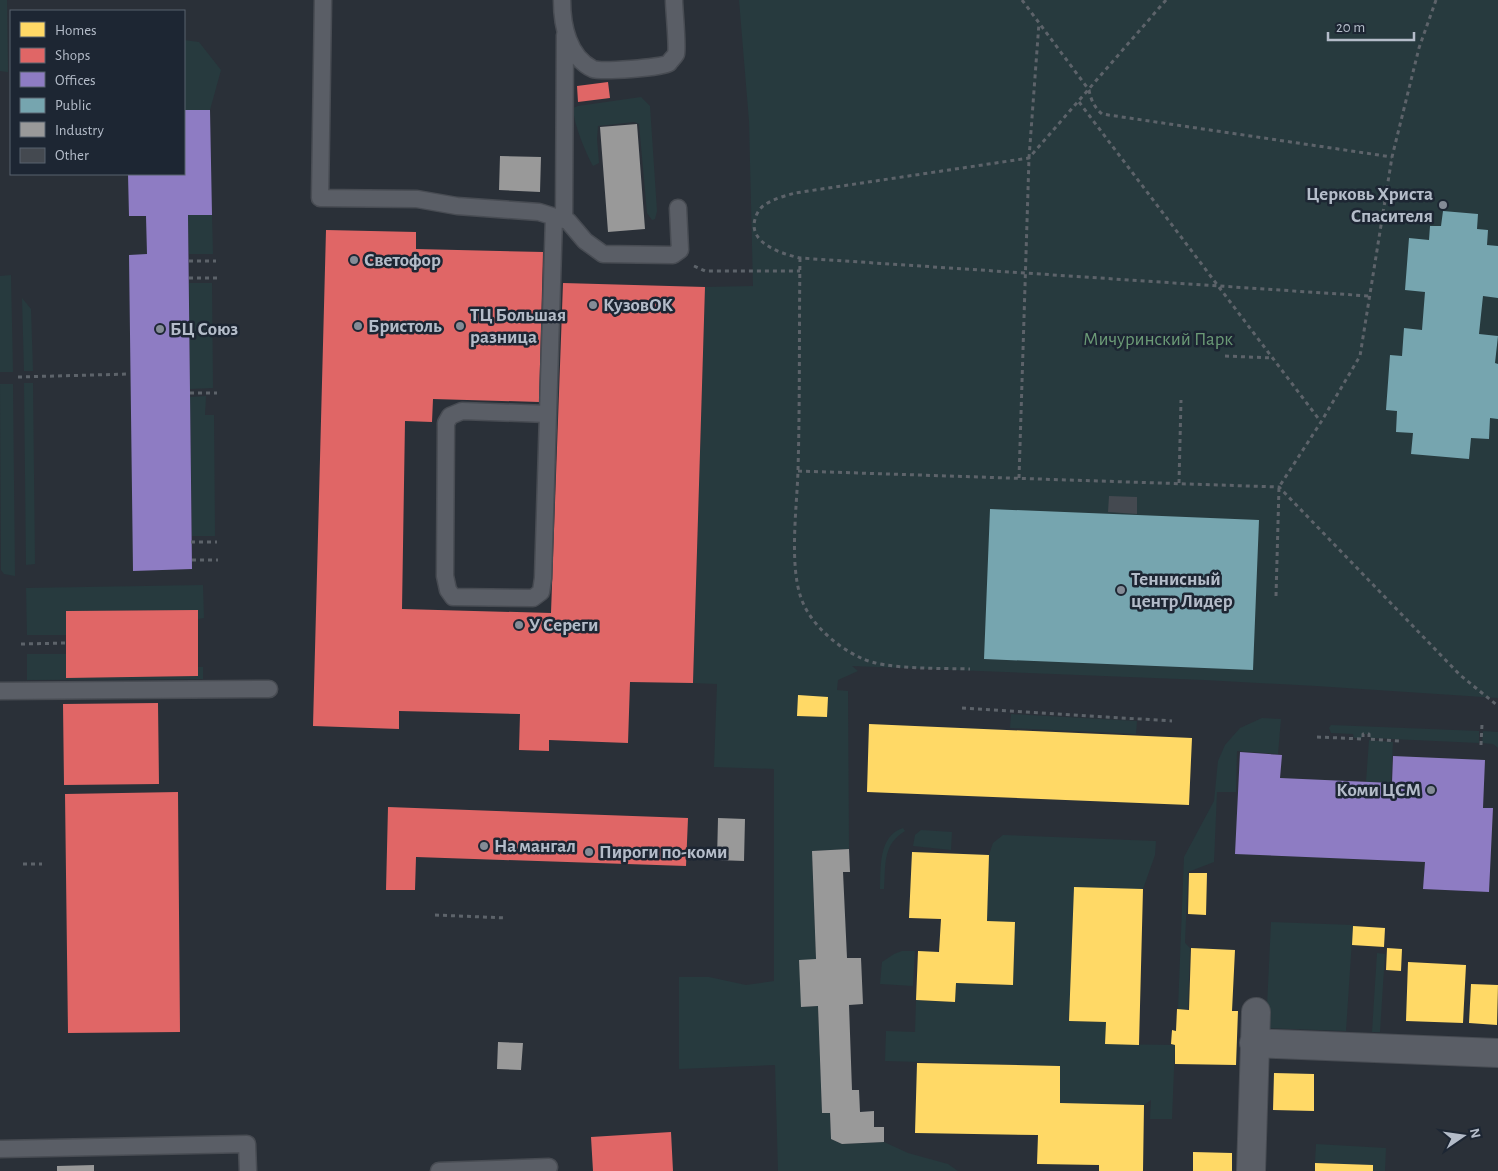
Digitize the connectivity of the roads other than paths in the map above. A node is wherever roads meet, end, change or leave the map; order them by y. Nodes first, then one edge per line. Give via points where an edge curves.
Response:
1 (323, 0) edge
2 (562, 0) edge
3 (674, 0) edge
4 (565, 35) junction
5 (678, 208) dead end
6 (559, 218) junction
7 (548, 414) junction
8 (269, 689) dead end
9 (0, 691) edge
10 (1256, 1012) dead end
11 (1254, 1043) junction
12 (1498, 1054) edge
13 (0, 1149) edge
14 (549, 1167) dead end
15 (248, 1171) edge
16 (439, 1171) edge
17 (1251, 1171) edge

1 - 6 lane via 320,198 417,199 457,206 539,212
2 - 4 lane
3 - 4 lane via 676,53 668,63 654,68 595,70 580,60
4 - 6 lane
5 - 6 lane via 680,250 673,255 603,254 585,241 568,221
6 - 7 lane
7 - 7 lane via 541,592 533,598 453,596 445,576 446,424 450,416 462,411
8 - 9 lane
10 - 11 street
11 - 12 street
11 - 17 street
13 - 15 lane via 247,1144
14 - 16 lane

